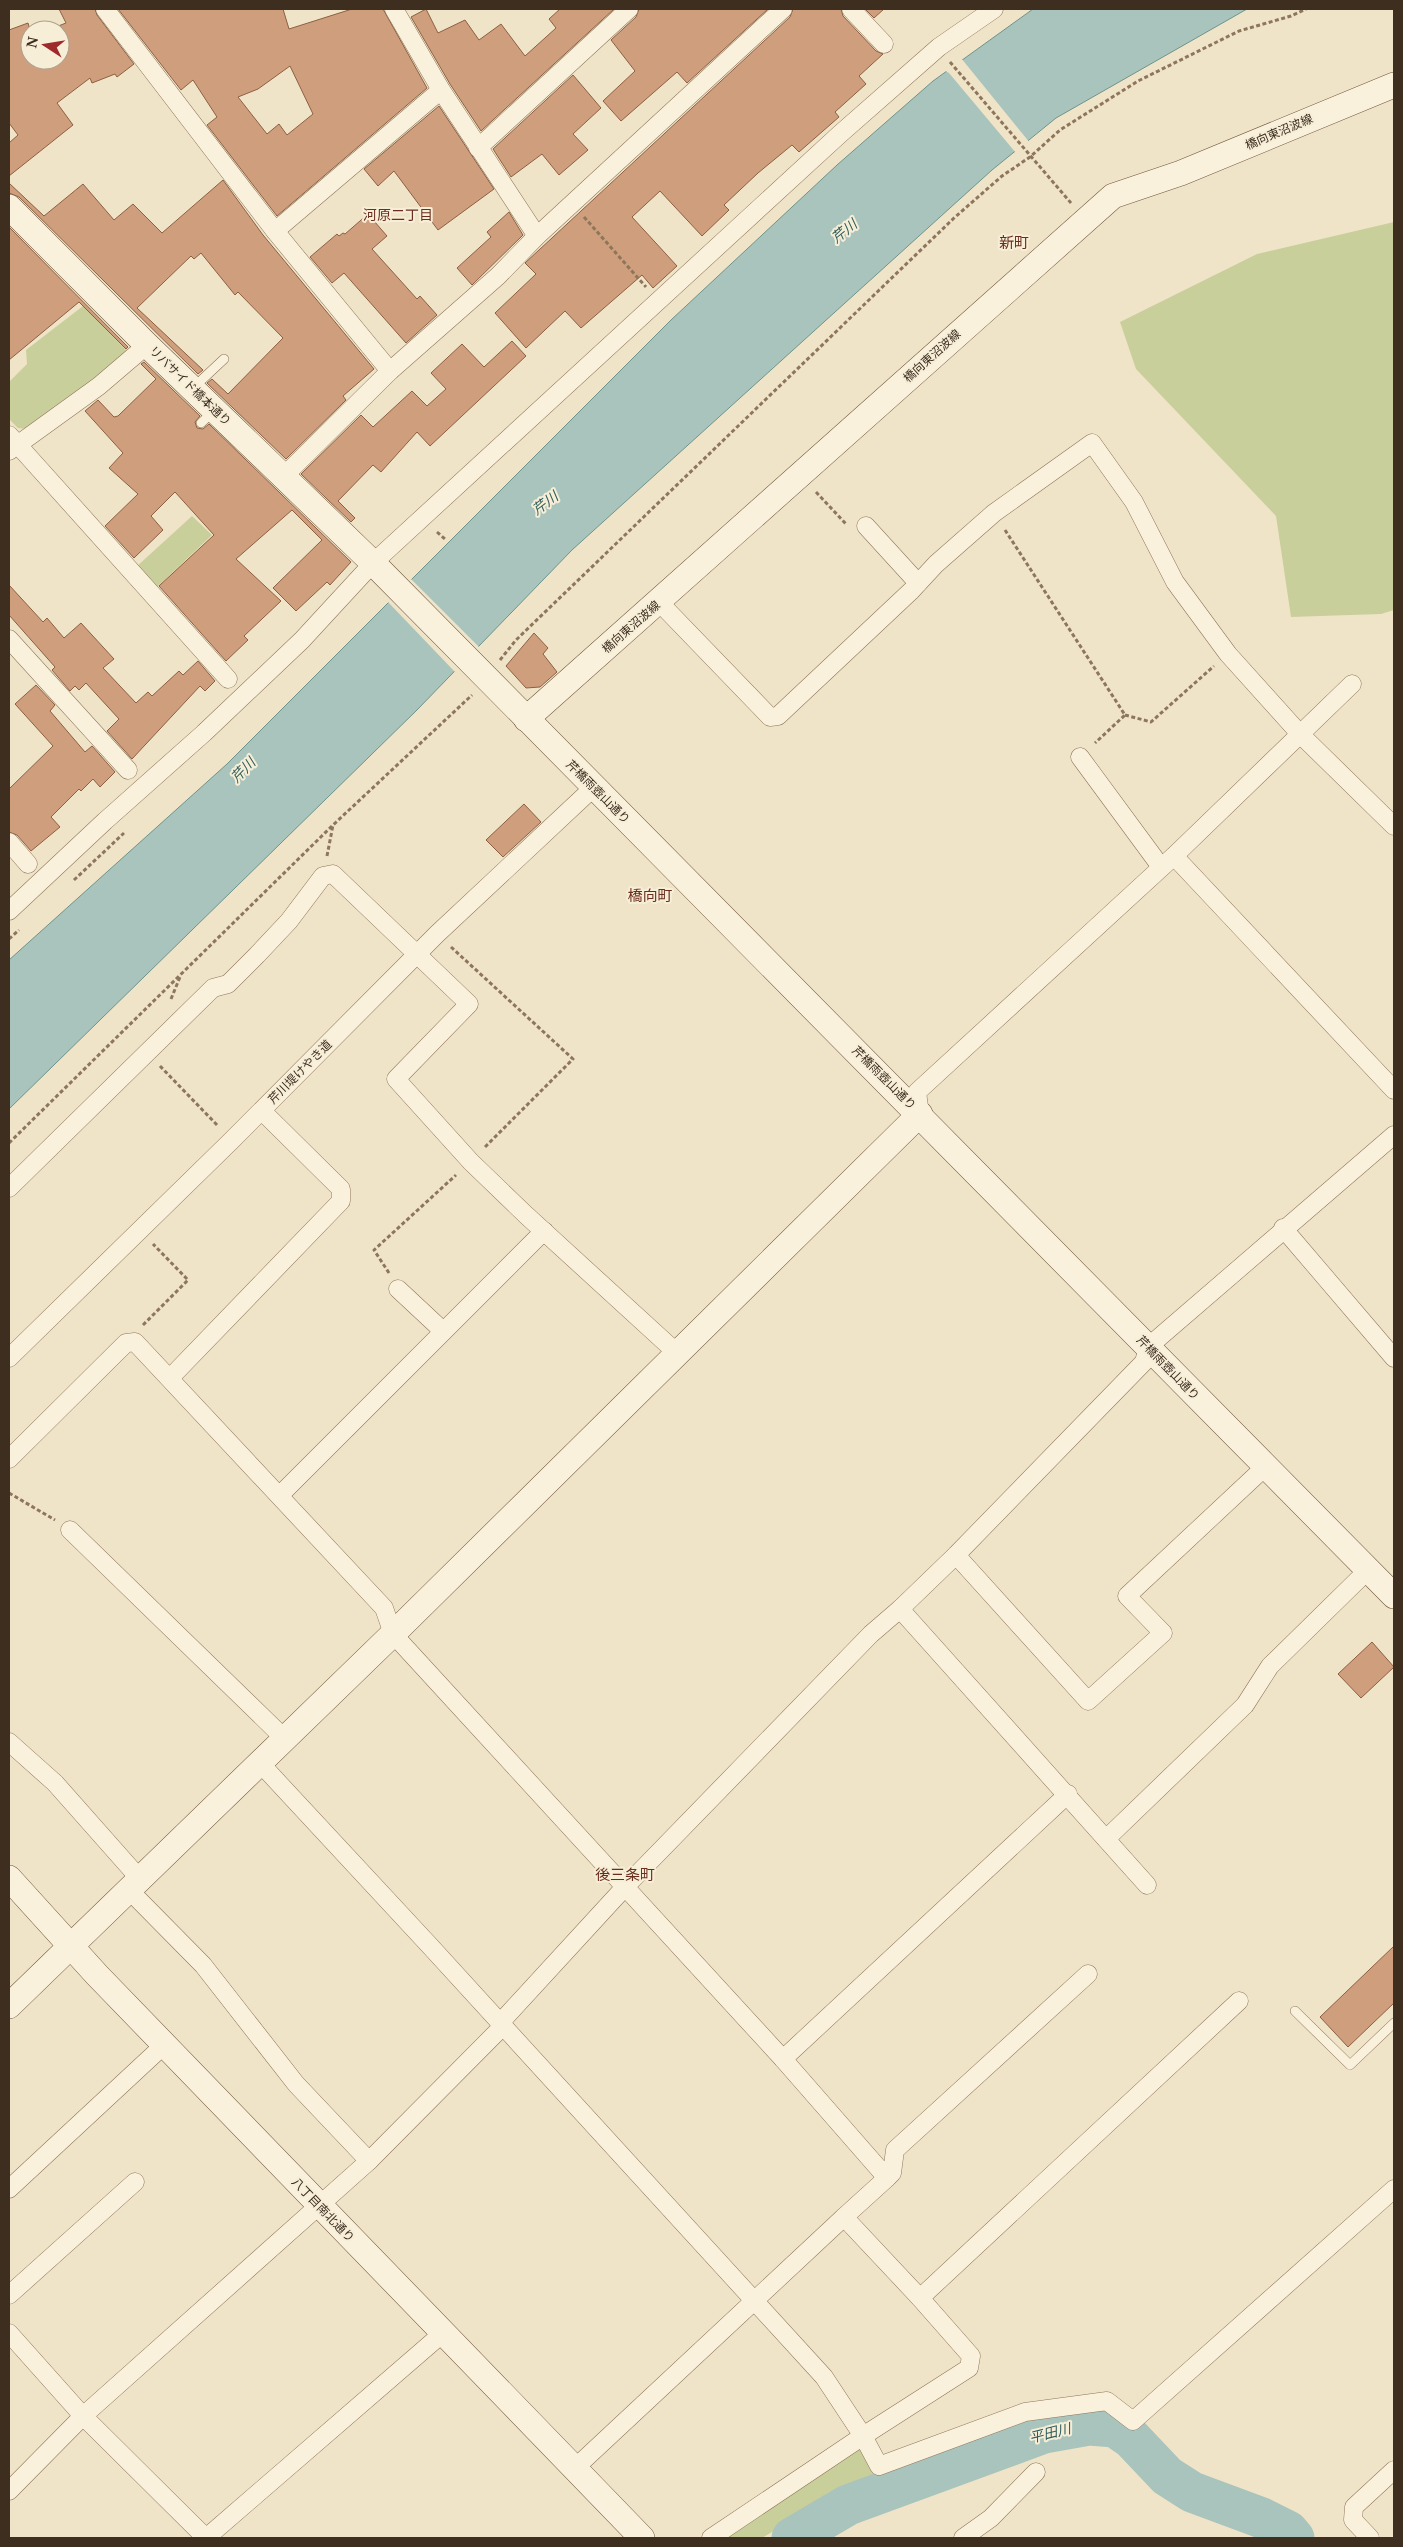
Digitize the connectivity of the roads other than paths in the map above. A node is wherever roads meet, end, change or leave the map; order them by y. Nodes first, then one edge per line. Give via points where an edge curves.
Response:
1 (105, 9) edge
2 (394, 9) edge
3 (629, 9) edge
4 (783, 9) edge
5 (851, 9) edge
6 (994, 9) edge
7 (884, 44) dead end
8 (1394, 85) edge
9 (441, 90) junction
10 (478, 148) junction
11 (9, 206) edge
12 (276, 231) junction
13 (537, 236) junction
14 (147, 345) junction
15 (224, 358) dead end
16 (390, 371) junction
17 (193, 389) junction
18 (11, 443) edge
19 (284, 476) junction
20 (866, 526) road end
21 (380, 571) junction
22 (918, 583) junction
23 (659, 602) junction
24 (9, 639) edge
25 (228, 678) dead end
26 (1352, 684) dead end
27 (526, 719) junction
28 (1300, 734) junction
29 (1080, 758) road end
30 (128, 770) dead end
31 (594, 788) junction
32 (1394, 826) edge
33 (9, 842) edge
34 (1168, 862) junction
35 (28, 864) dead end
36 (9, 912) edge
37 (417, 955) junction
38 (1394, 1090) edge
39 (262, 1111) junction
40 (920, 1114) junction
41 (1394, 1135) edge
42 (9, 1188) edge
43 (1283, 1228) junction
44 (544, 1231) junction
45 (398, 1289) road end
46 (443, 1331) junction
47 (1148, 1347) junction
48 (677, 1353) junction
49 (9, 1358) edge
50 (1394, 1358) edge
51 (170, 1378) junction
52 (9, 1458) edge
53 (1265, 1467) junction
54 (280, 1495) junction
55 (70, 1530) road end
56 (956, 1555) junction
57 (1369, 1569) junction
58 (1394, 1596) edge
59 (900, 1609) junction
60 (393, 1634) junction
61 (285, 1739) junction
62 (9, 1742) edge
63 (260, 1764) junction
64 (1068, 1794) junction
65 (1106, 1839) junction
66 (9, 1878) edge
67 (1147, 1884) dead end
68 (135, 1885) junction
69 (624, 1888) junction
70 (70, 1947) junction
71 (1088, 1974) dead end
72 (1239, 2002) dead end
73 (9, 2006) edge
74 (1295, 2011) dead end
75 (1394, 2022) edge
76 (502, 2025) junction
77 (164, 2044) junction
78 (783, 2059) junction
79 (369, 2161) junction
80 (887, 2178) junction
81 (135, 2182) dead end
82 (1394, 2188) edge
83 (9, 2189) edge
84 (318, 2205) junction
85 (844, 2217) junction
86 (9, 2295) edge
87 (920, 2298) junction
88 (754, 2301) junction
89 (9, 2332) edge
90 (443, 2333) junction
91 (83, 2416) junction
92 (863, 2436) junction
93 (574, 2469) junction
94 (1394, 2470) edge
95 (1036, 2472) dead end
96 (9, 2491) edge
97 (642, 2538) edge
98 (711, 2538) edge
99 (963, 2538) edge
100 (1370, 2538) edge

1 - 12 street
2 - 9 street
3 - 10 street
4 - 13 street
5 - 7 street
6 - 21 street via 939,47 840,134
8 - 23 main road, 橋向東沼波線 via 1181,173 1113,196
9 - 10 street
9 - 12 street
10 - 13 street
11 - 14 main road, リバサイド橋本通り
12 - 16 street
13 - 16 street via 498,276
14 - 17 main road, リバサイド橋本通り
14 - 18 street via 48,426
15 - 17 lane
16 - 19 street
17 - 19 main road, リバサイド橋本通り via 208,416
18 - 25 street
19 - 21 main road, リバサイド橋本通り
20 - 22 street
21 - 27 main road, 芹橋雨壺山通り
21 - 36 street
22 - 23 street via 778,716 770,717
22 - 28 street via 994,513 1092,443 1134,502 1175,582 1228,654
23 - 27 main road, 橋向東沼波線
24 - 30 street
26 - 28 street
27 - 31 main road, 芹橋雨壺山通り
28 - 32 street
28 - 34 street
29 - 34 street
31 - 37 street, 芹川堤けやき道
31 - 40 main road, 芹橋雨壺山通り
33 - 35 street
34 - 38 street
34 - 40 street via 917,1092
37 - 39 street, 芹川堤けやき道
37 - 42 street via 334,874 323,876 289,921 228,984 213,988
37 - 44 street via 469,1004 396,1079 471,1162
39 - 49 street, 芹川堤けやき道
39 - 51 street via 341,1189 341,1201
40 - 47 main road, 芹橋雨壺山通り
40 - 48 main road
41 - 43 street
43 - 47 street
43 - 50 street
44 - 46 street
44 - 48 street
45 - 46 street
46 - 54 street
47 - 53 main road, 芹橋雨壺山通り
47 - 56 street via 1144,1362
48 - 60 main road
51 - 52 street via 135,1342 126,1343
51 - 54 street
53 - 56 street via 1127,1596 1162,1632 1088,1701
53 - 57 main road, 芹橋雨壺山通り
54 - 60 street via 384,1608
55 - 61 street
56 - 59 street
57 - 58 main road, 芹橋雨壺山通り
57 - 65 street via 1270,1666 1245,1705
59 - 64 street
59 - 69 street via 871,1634
60 - 61 main road
60 - 69 street
61 - 63 main road
62 - 68 street via 55,1783
63 - 68 main road
63 - 76 street
64 - 65 street
64 - 78 street
65 - 67 street
66 - 70 main road, 八丁目南北通り
68 - 70 main road
68 - 79 street via 203,1965 296,2084
69 - 76 street
69 - 78 street
70 - 73 main road
70 - 77 main road, 八丁目南北通り
71 - 80 street via 894,2150 892,2173
72 - 87 street
74 - 75 lane via 1350,2065
76 - 79 street
76 - 88 street
77 - 83 street
77 - 84 main road, 八丁目南北通り
78 - 80 street
79 - 84 street
80 - 85 street
81 - 86 street
82 - 92 street via 1133,2421 1107,2401 1025,2412 879,2466
84 - 90 main road, 八丁目南北通り
84 - 91 street
85 - 87 street
85 - 88 street
87 - 92 street via 971,2356 969,2368
88 - 92 street via 824,2377
88 - 93 street
89 - 91 street
90 - 91 street via 206,2538
90 - 93 main road, 八丁目南北通り
91 - 96 street
92 - 98 street
93 - 97 main road, 八丁目南北通り
94 - 100 street via 1354,2507 1353,2520
95 - 99 street via 991,2518

